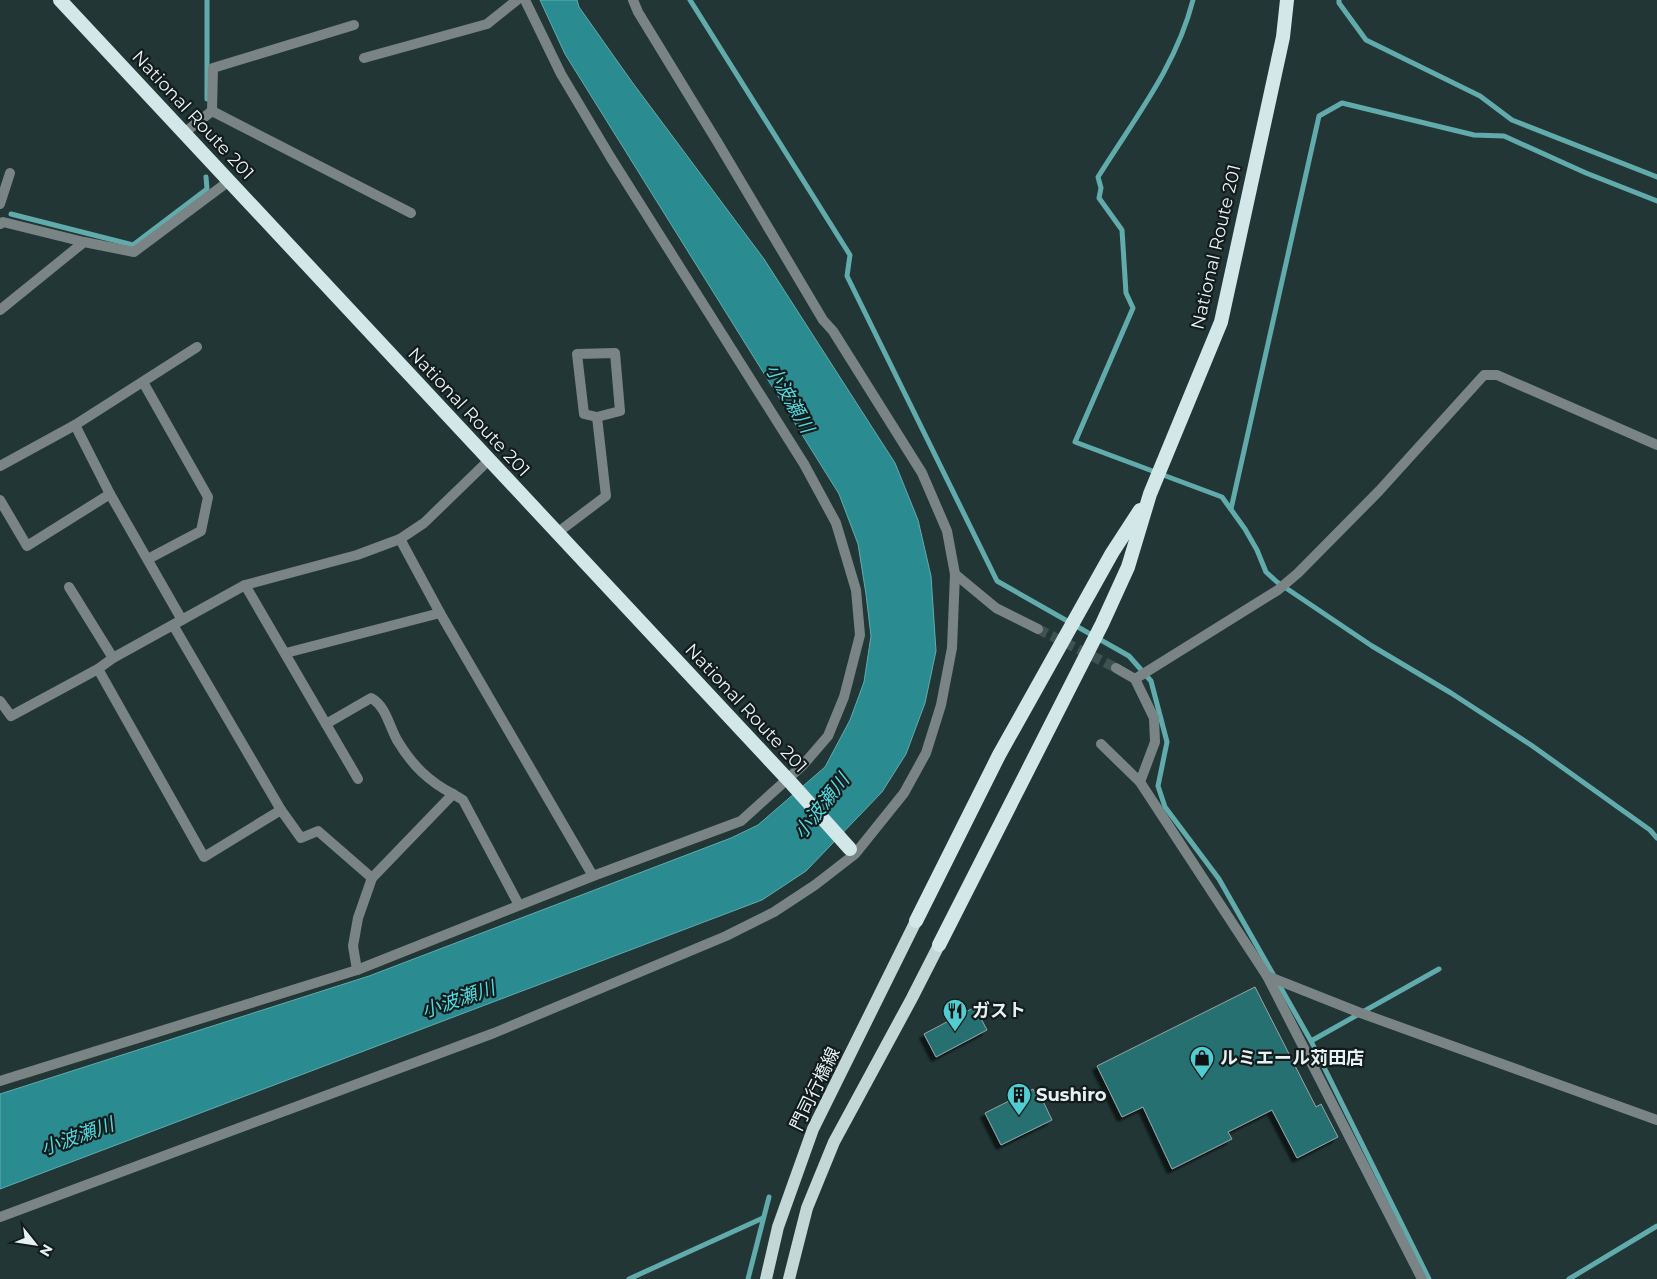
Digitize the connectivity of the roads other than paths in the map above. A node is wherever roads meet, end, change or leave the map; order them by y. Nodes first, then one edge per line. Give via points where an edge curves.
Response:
1 (60, 0) edge
2 (517, 0) edge
3 (525, 0) edge
4 (634, 0) edge
5 (1287, 0) edge
6 (354, 25) dead end
7 (364, 58) dead end
8 (212, 111) junction
9 (184, 133) junction
10 (6, 177) edge
11 (229, 181) junction
12 (0, 204) edge
13 (411, 213) dead end
14 (1, 222) edge
15 (84, 242) junction
16 (0, 310) edge
17 (197, 347) dead end
18 (143, 382) junction
19 (597, 417) junction
20 (75, 425) junction
21 (1657, 445) edge
22 (488, 460) junction
23 (0, 466) edge
24 (110, 494) junction
25 (1150, 494) junction
26 (0, 500) edge
27 (557, 533) junction
28 (400, 538) junction
29 (148, 560) junction
30 (955, 574) junction
31 (245, 585) junction
32 (69, 587) dead end
33 (440, 613) junction
34 (178, 622) junction
35 (1038, 628) tunnel mouth
36 (286, 653) junction
37 (113, 658) junction
38 (1116, 668) tunnel mouth
39 (98, 669) junction
40 (1135, 679) junction
41 (0, 701) edge
42 (326, 724) junction
43 (1101, 744) dead end
44 (358, 779) dead end
45 (789, 781) junction
46 (1140, 782) junction
47 (453, 794) junction
48 (281, 810) junction
49 (850, 850) dead end
50 (593, 876) junction
51 (372, 878) junction
52 (519, 905) junction
53 (916, 921) joint
54 (939, 946) joint
55 (357, 970) junction
56 (1267, 976) junction
57 (0, 1081) edge
58 (1657, 1120) edge
59 (0, 1217) edge
60 (766, 1279) edge
61 (788, 1279) edge
62 (1422, 1279) edge

1 - 9 highway, National Route 201
2 - 7 street via 487,24
3 - 45 street via 566,82 804,464 836,523 856,590 860,635 844,696 828,736
4 - 30 street via 638,12 823,320 922,473 947,531
5 - 25 highway, National Route 201 via 1283,36 1221,322
6 - 8 street via 213,68
8 - 9 street
8 - 13 street
9 - 11 highway, National Route 201
10 - 12 street
11 - 15 street via 134,252
11 - 22 highway, National Route 201
14 - 15 street
15 - 16 street
17 - 18 street
18 - 20 street
18 - 29 street via 208,497 201,531
19 - 19 street via 620,411 615,354 577,354 584,414
19 - 27 street via 606,496
20 - 23 street
20 - 24 street
21 - 40 street via 1497,375 1484,375 1379,491 1298,573 1278,590
22 - 27 highway, National Route 201
22 - 28 street via 424,523
24 - 26 street via 27,546
24 - 29 street
25 - 53 highway, National Route 201 via 1112,553 999,754
25 - 54 highway, National Route 201 via 1128,567 1102,624
27 - 45 highway, National Route 201
28 - 31 street via 357,555
28 - 33 street
29 - 34 street
30 - 35 street via 996,608
30 - 59 street via 952,648 941,706 926,753 904,793 876,829 854,854 815,885 774,912 726,936 494,1033
31 - 34 street
31 - 36 street
32 - 37 street
33 - 36 street
33 - 50 street
34 - 37 street
34 - 48 street
36 - 42 street
37 - 39 street
38 - 40 street
39 - 41 street via 11,716
39 - 48 street via 204,857
40 - 46 street via 1154,718 1155,742
42 - 44 street
42 - 47 street via 370,698 379,703 413,763 434,784
43 - 46 street
45 - 49 highway, National Route 201
45 - 50 street via 741,821
46 - 56 street
47 - 51 street
47 - 52 street via 463,800
48 - 51 street via 301,838 318,831
50 - 52 street
51 - 55 street via 358,918 353,946
52 - 55 street
53 - 60 main road, 門司行橋線 via 813,1129 778,1227
54 - 61 main road via 834,1142 807,1208
55 - 57 street
56 - 58 street
56 - 62 street

